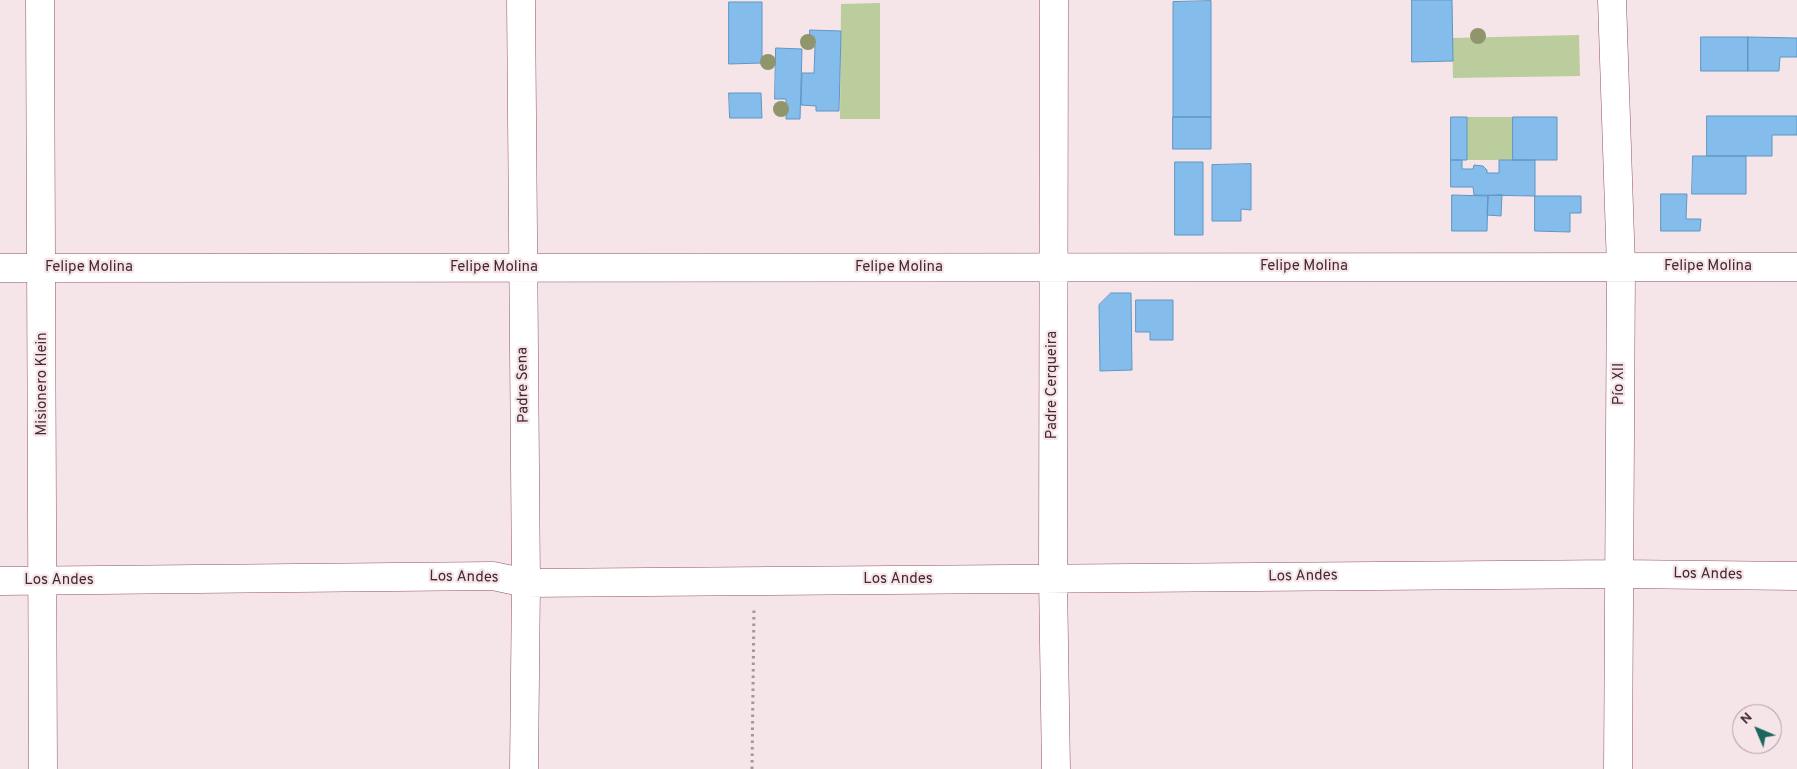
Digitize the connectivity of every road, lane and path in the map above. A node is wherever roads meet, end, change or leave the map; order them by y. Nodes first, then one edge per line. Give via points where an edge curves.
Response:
1 (40, 0) edge
2 (521, 0) edge
3 (1054, 0) edge
4 (1612, 0) edge
5 (1620, 266) junction
6 (1797, 266) edge
7 (0, 268) edge
8 (42, 268) junction
9 (523, 268) junction
10 (1053, 268) junction
11 (1620, 574) junction
12 (1797, 576) edge
13 (1053, 579) junction
14 (0, 581) edge
15 (43, 581) junction
16 (754, 581) junction
17 (526, 583) junction
18 (43, 769) edge
19 (524, 769) edge
20 (752, 769) edge
21 (1056, 769) edge
22 (1618, 769) edge

1 - 8 street, Misionero Klein
2 - 9 street, Padre Sena
3 - 10 street, Padre Cerqueira
4 - 5 street, Pío XII
5 - 6 street, Felipe Molina
5 - 10 street, Felipe Molina
5 - 11 street, Pío XII
7 - 8 street, Felipe Molina
8 - 9 street, Felipe Molina
8 - 15 street, Misionero Klein
9 - 10 street, Felipe Molina
9 - 17 street, Padre Sena
10 - 13 street, Padre Cerqueira
11 - 12 street, Los Andes
11 - 13 street, Los Andes
11 - 22 street, Pío XII
13 - 16 street, Los Andes
13 - 21 street, Padre Cerqueira
14 - 15 street, Los Andes
15 - 17 street, Los Andes via 493,576
15 - 18 street, Misionero Klein
16 - 17 street, Los Andes
16 - 20 path
17 - 19 street, Padre Sena

